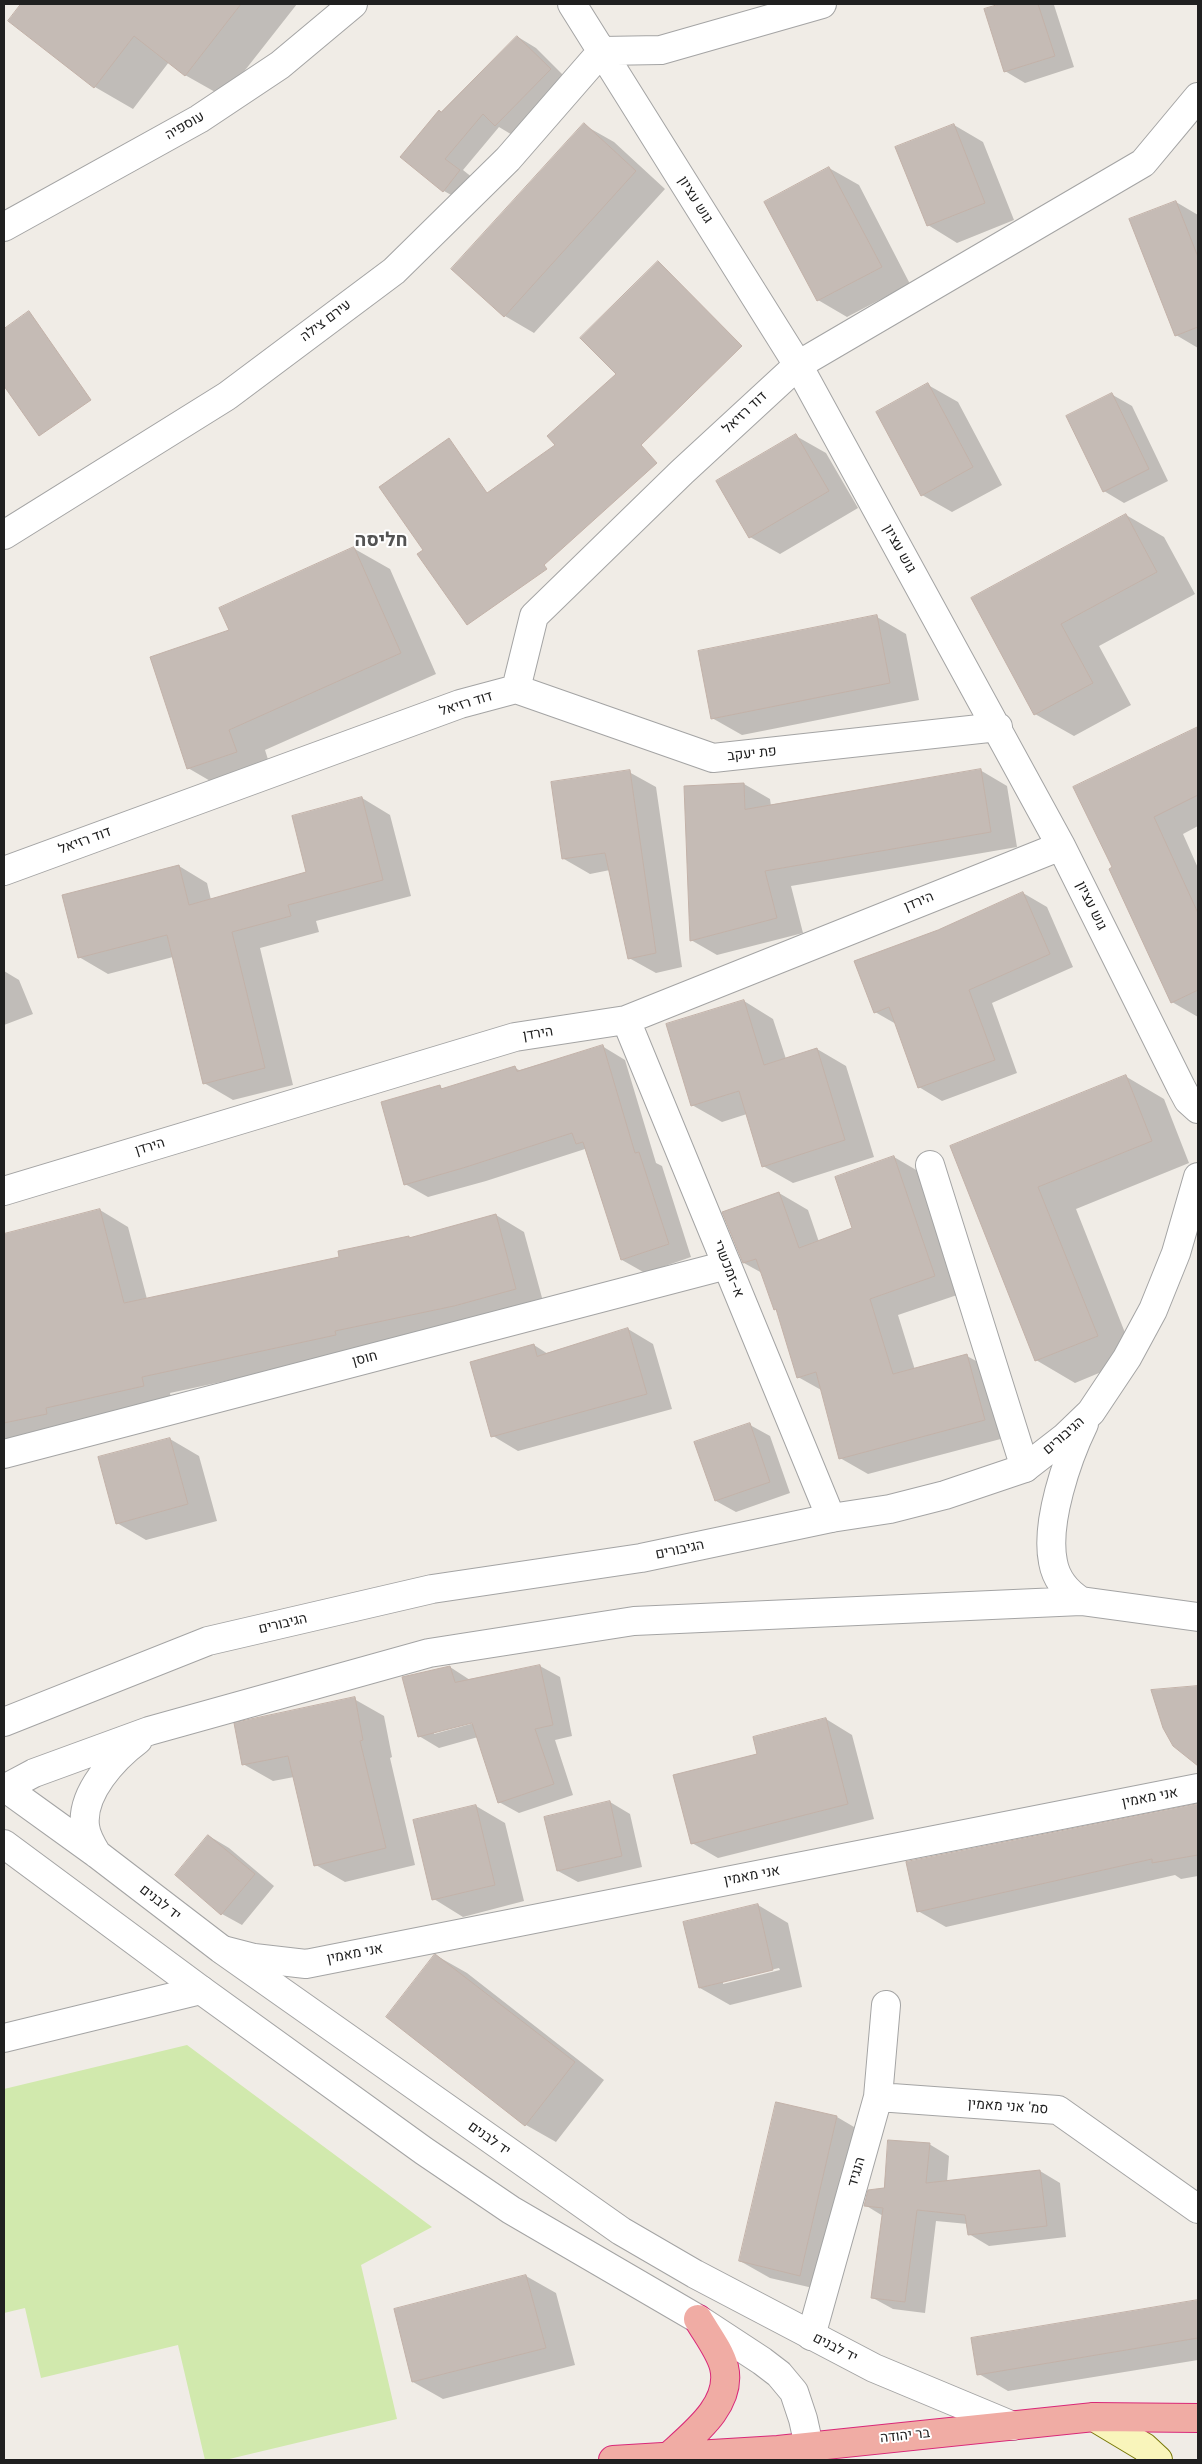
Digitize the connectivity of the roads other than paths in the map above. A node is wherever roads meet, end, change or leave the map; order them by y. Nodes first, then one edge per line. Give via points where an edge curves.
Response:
1 (352, 4) edge
2 (572, 4) edge
3 (822, 4) edge
4 (602, 51) junction
5 (1198, 97) edge
6 (4, 226) edge
7 (798, 365) junction
8 (4, 535) edge
9 (516, 689) junction
10 (998, 727) junction
11 (1061, 846) junction
12 (4, 870) edge
13 (626, 1020) junction
14 (1198, 1109) edge
15 (930, 1166) dead end
16 (1198, 1177) edge
17 (4, 1191) edge
18 (727, 1265) junction
19 (1091, 1412) junction
20 (4, 1454) edge
21 (1025, 1468) junction
22 (831, 1518) junction
23 (1081, 1601) junction
24 (1195, 1617) edge
25 (4, 1722) edge
26 (149, 1731) junction
27 (4, 1788) edge
28 (1198, 1788) edge
29 (4, 1844) edge
30 (97, 1854) junction
31 (221, 1950) junction
32 (306, 1964) junction
33 (201, 1990) junction
34 (886, 2005) dead end
35 (304, 2009) junction
36 (4, 2038) edge
37 (878, 2097) junction
38 (1198, 2209) edge
39 (698, 2319) junction
40 (811, 2336) junction
41 (1094, 2417) junction
42 (1198, 2418) edge
43 (1012, 2426) junction
44 (809, 2453) edge
45 (667, 2458) junction
46 (613, 2460) edge
47 (1158, 2460) edge

1 - 6 street, עוספיה via 280,65 199,119
2 - 4 street, גוש עציון
3 - 4 street via 661,50
4 - 7 street, גוש עציון
4 - 8 street, עירם צילה via 508,159 394,271 227,396
5 - 7 street, דוד רזיאל via 1143,164
7 - 9 street, דוד רזיאל via 534,616
7 - 10 street, גוש עציון
9 - 10 street, פת יעקב via 713,758
9 - 12 street, דוד רזיאל via 460,704
10 - 11 street, גוש עציון
11 - 13 street, הירדן
11 - 14 street, גוש עציון via 1181,1087
13 - 17 street, הירדן via 515,1037
13 - 18 street, א-זמכשרי
15 - 21 street
16 - 19 street, הגיבורים via 1176,1253 1152,1310 1127,1358
18 - 20 street, חוסן
18 - 22 street, א-זמכשרי
19 - 21 street, הגיבורים
19 - 23 street via 1068,1460 1053,1526 1052,1561 1056,1572 1062,1585
21 - 22 street, הגיבורים via 945,1495 890,1509
22 - 25 street, הגיבורים via 641,1558 432,1588 208,1641
23 - 24 street
23 - 26 street via 634,1621 429,1653
26 - 27 street via 34,1773
26 - 30 street via 124,1751 93,1790 85,1825
27 - 30 street, יד לבנים
28 - 32 street, אני מאמין
29 - 33 street
30 - 31 street, יד לבנים
31 - 32 street, אני מאמין via 254,1958
31 - 35 street, יד לבנים
32 - 35 street via 297,1972 292,1985
33 - 36 street
33 - 39 street via 424,2151 512,2210
34 - 37 street, הנגיד
35 - 40 street, יד לבנים via 621,2231
37 - 38 street, סמ' אני מאמין via 1058,2110
37 - 40 street, הנגיד
39 - 44 street via 779,2374 794,2392
39 - 45 highway via 724,2366 725,2386 721,2398 706,2419
40 - 43 street, יד לבנים via 874,2368
41 - 42 highway, בר יהודה
41 - 43 highway, בר יהודה
41 - 47 main road via 1144,2446
43 - 44 highway, בר יהודה
44 - 45 highway, בר יהודה
45 - 46 highway, בר יהודה

